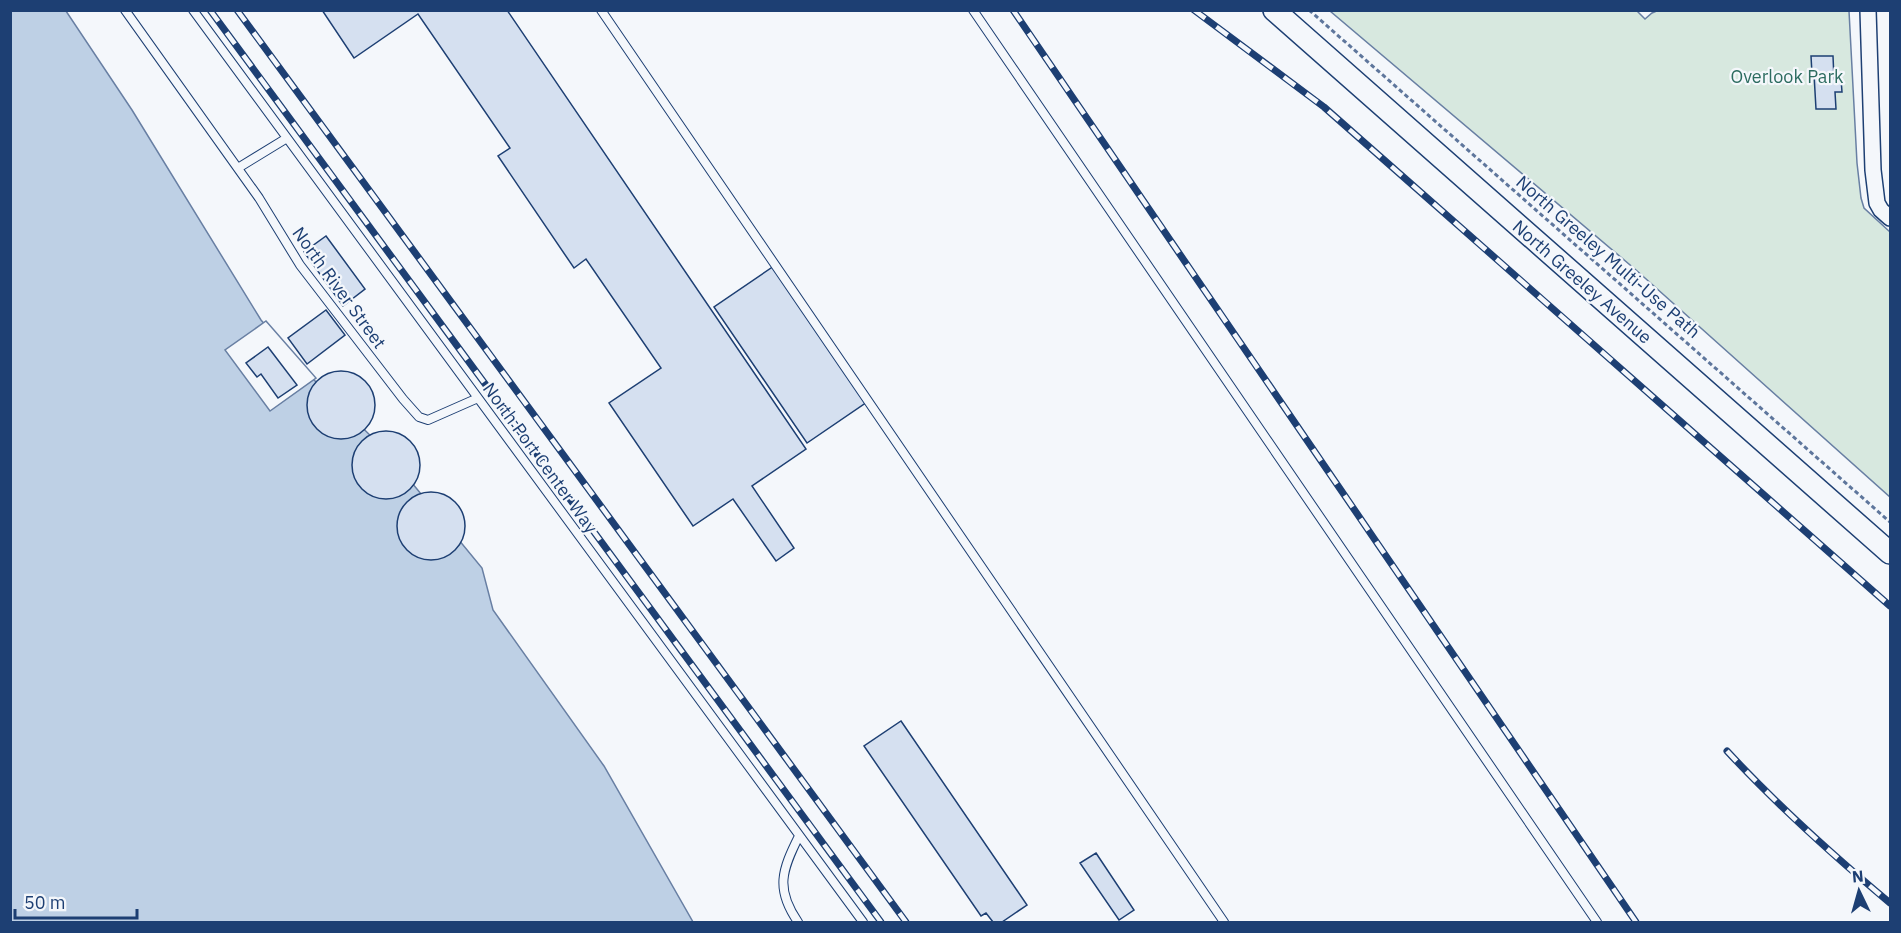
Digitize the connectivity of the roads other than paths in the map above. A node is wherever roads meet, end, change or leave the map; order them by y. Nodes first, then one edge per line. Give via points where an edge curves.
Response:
1 (125, 10) edge
2 (193, 10) edge
3 (601, 10) edge
4 (973, 10) edge
5 (1274, 10) edge
6 (1868, 10) edge
7 (287, 138) junction
8 (237, 168) junction
9 (1890, 218) edge
10 (478, 398) junction
11 (1890, 554) edge
12 (799, 836) junction
13 (798, 922) edge
14 (863, 922) edge
15 (1224, 922) edge
16 (1597, 922) edge

1 - 8 lane, North River Street
2 - 7 lane, North Port Center Way
3 - 15 lane
4 - 16 lane
5 - 11 main road, North Greeley Avenue
6 - 9 street via 1873,170 1877,204
7 - 8 lane
7 - 10 lane, North Port Center Way
8 - 10 lane, North River Street via 300,265 419,417 435,418
10 - 12 lane, North Port Center Way
12 - 13 lane via 782,882 785,901
12 - 14 lane, North Port Center Way

